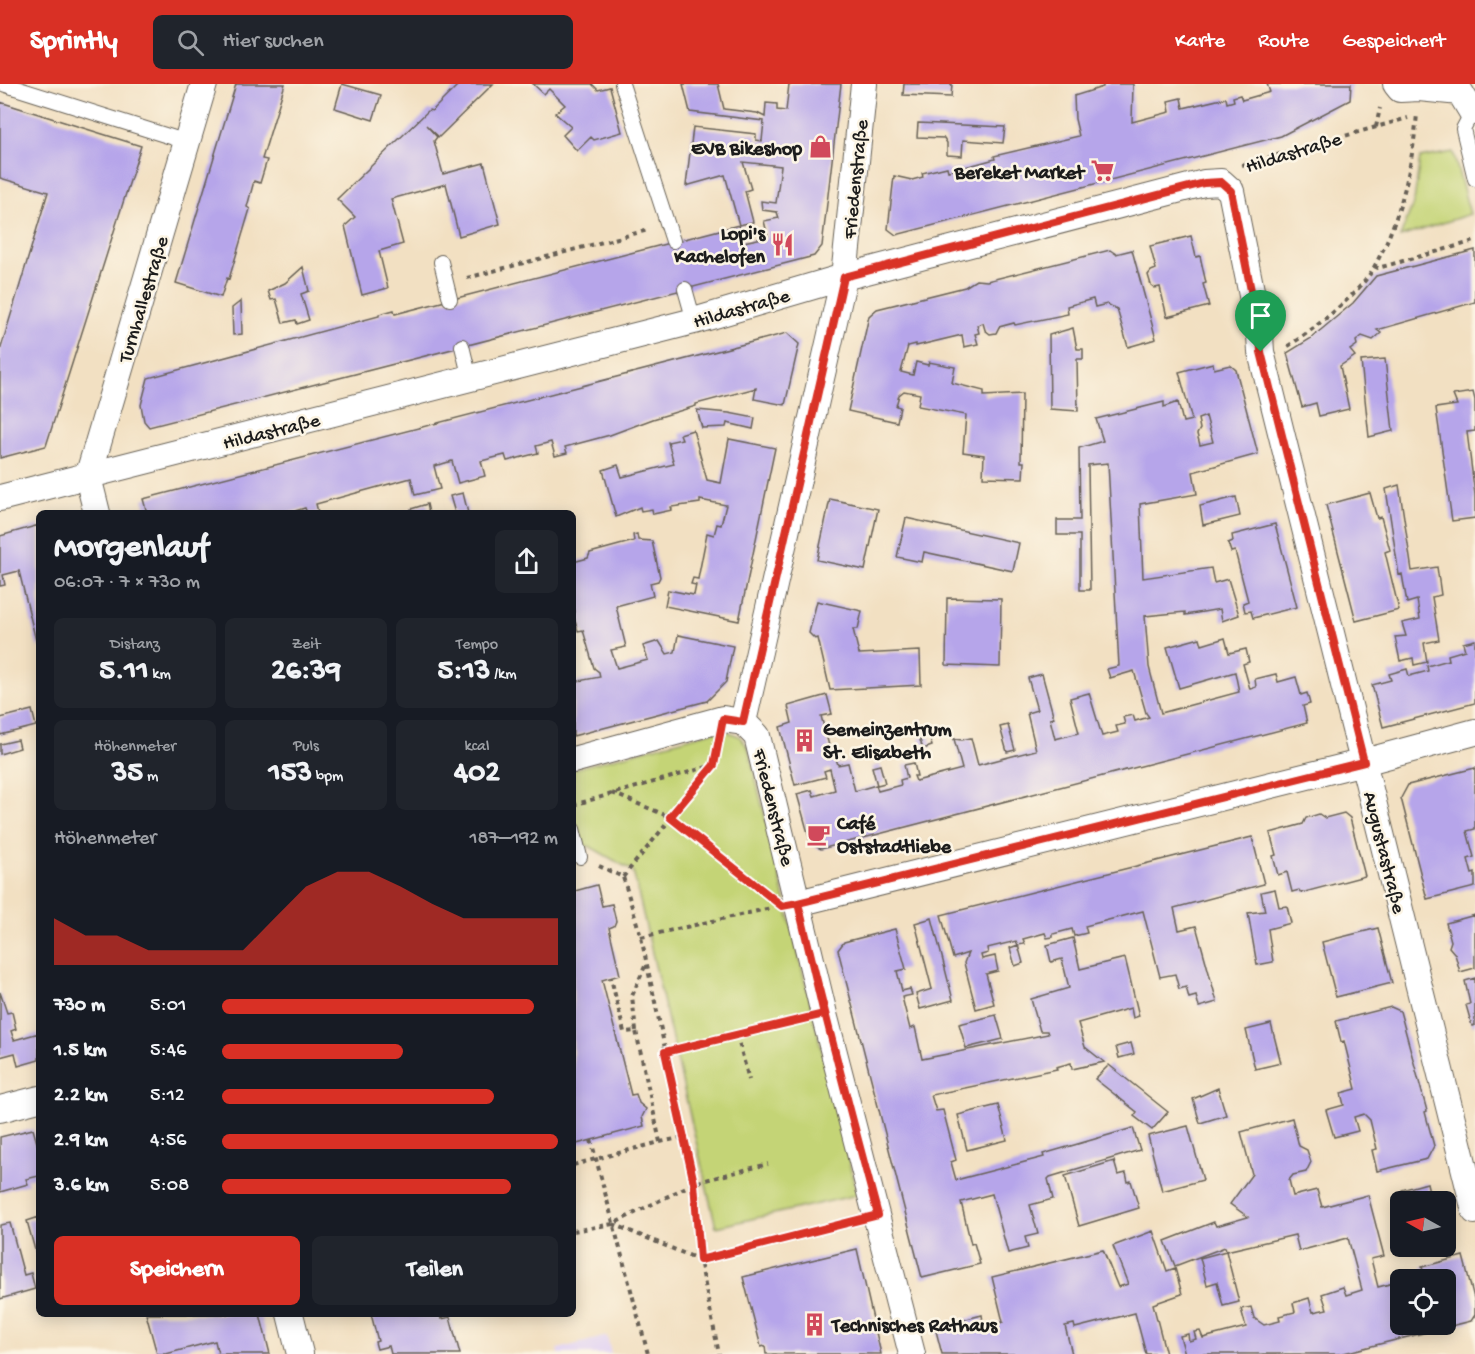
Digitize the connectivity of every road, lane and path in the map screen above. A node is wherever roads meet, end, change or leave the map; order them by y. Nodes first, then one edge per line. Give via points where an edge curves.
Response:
1 (3, 84) edge
2 (204, 84) edge
3 (622, 84) edge
4 (864, 84) edge
5 (1407, 86) edge
6 (1474, 112) edge
7 (1429, 113) dead end
8 (1417, 116) junction
9 (187, 142) junction
10 (1475, 180) edge
11 (1221, 182) junction
12 (668, 225) junction
13 (673, 241) dead end
14 (1475, 241) edge
15 (441, 262) dead end
16 (1374, 266) junction
17 (844, 277) junction
18 (446, 284) junction
19 (685, 289) dead end
20 (450, 299) dead end
21 (694, 321) junction
22 (462, 346) dead end
23 (1261, 352) junction
24 (470, 379) junction
25 (88, 477) junction
26 (0, 498) edge
27 (96, 510) edge
28 (733, 721) junction
29 (1475, 732) edge
30 (576, 759) edge
31 (1364, 762) junction
32 (714, 765) junction
33 (612, 793) junction
34 (576, 804) edge
35 (670, 817) junction
36 (576, 841) edge
37 (580, 857) joint
38 (623, 877) junction
39 (790, 904) junction
40 (641, 937) junction
41 (646, 964) junction
42 (610, 978) dead end
43 (824, 1014) junction
44 (636, 1031) junction
45 (737, 1035) junction
46 (665, 1052) junction
47 (749, 1080) dead end
48 (36, 1100) edge
49 (0, 1109) edge
50 (685, 1137) junction
51 (591, 1140) dead end
52 (660, 1142) junction
53 (596, 1159) junction
54 (576, 1164) edge
55 (768, 1164) dead end
56 (694, 1183) junction
57 (1475, 1211) edge
58 (878, 1215) junction
59 (613, 1224) junction
60 (576, 1230) edge
61 (700, 1260) junction
62 (291, 1317) edge
63 (300, 1354) edge
64 (648, 1354) edge
65 (719, 1354) edge
66 (912, 1354) edge

1 - 9 lane
2 - 9 street, Turnhallestraße
3 - 12 lane
4 - 17 street, Friedenstraße
5 - 6 street via 1460,92
5 - 8 path
6 - 10 lane via 1463,129
7 - 8 path, Hildastraße
8 - 11 path, Hildastraße via 1239,165
8 - 16 path via 1412,159 1396,222
9 - 25 street, Turnhallestraße
11 - 17 street, Hildastraße via 1204,183
11 - 23 street, Augustastraße via 1231,191
12 - 13 lane
12 - 18 path
14 - 16 path
15 - 18 lane
16 - 23 path via 1348,297 1306,335 1285,347
17 - 21 street, Hildastraße
17 - 28 street, Friedenstraße
18 - 20 lane
19 - 21 lane
21 - 24 street, Hildastraße
22 - 24 lane
23 - 31 street, Augustastraße
24 - 25 street, Hildastraße
25 - 26 street, Hildastraße
25 - 27 street
28 - 30 street
28 - 32 path
28 - 39 street, Friedenstraße via 757,736
29 - 31 street
31 - 39 street
31 - 57 street, Augustastraße
32 - 33 path
32 - 35 path
33 - 34 path
33 - 35 path
35 - 38 path
35 - 39 path
36 - 37 lane
37 - 38 path
38 - 40 path
39 - 40 path
39 - 43 street, Friedenstraße
40 - 41 path
41 - 44 path via 632,996
41 - 46 path
42 - 44 path via 624,1032
43 - 45 path
43 - 58 street, Friedenstraße
44 - 52 path
45 - 46 path
45 - 47 path
46 - 50 path
48 - 49 street
50 - 52 path
50 - 56 path
51 - 53 path
52 - 53 path
53 - 54 path
53 - 59 path
55 - 56 path
56 - 59 path
56 - 61 path
58 - 61 path
58 - 66 street, Friedenstraße
59 - 60 path
59 - 61 path
59 - 64 path
61 - 65 path
62 - 63 street

